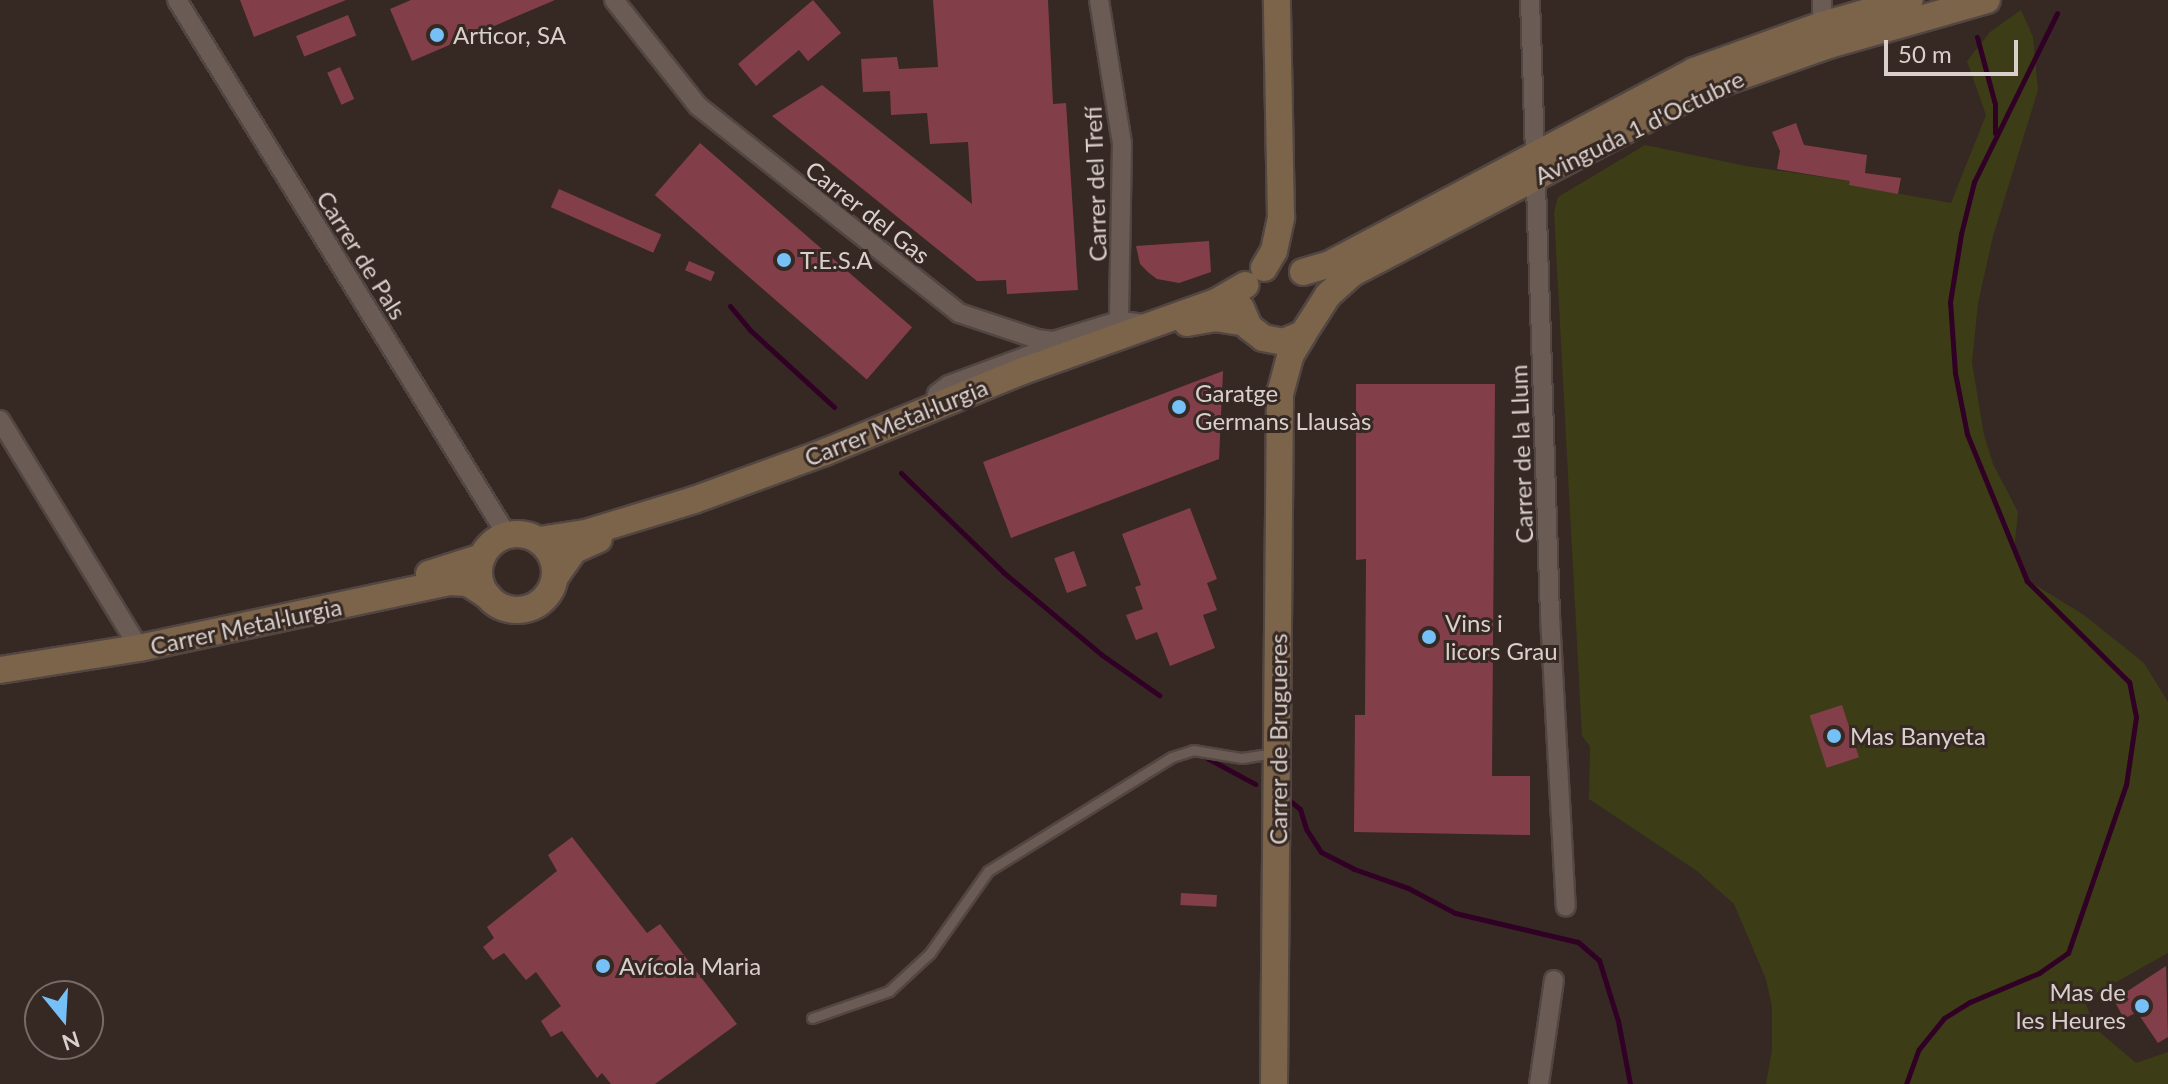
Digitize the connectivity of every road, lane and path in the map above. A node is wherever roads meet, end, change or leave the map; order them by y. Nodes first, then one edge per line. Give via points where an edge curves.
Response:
1 (177, 0) edge
2 (614, 0) edge
3 (1099, 0) edge
4 (1277, 0) edge
5 (1530, 0) edge
6 (1910, 0) edge
7 (1987, 0) edge
8 (1824, 23) edge
9 (1534, 166) junction
10 (1281, 217) junction
11 (1347, 264) junction
12 (1300, 270) junction
13 (1255, 276) junction
14 (1317, 312) junction
15 (1119, 321) junction
16 (1152, 325) junction
17 (1252, 329) junction
18 (1303, 334) junction
19 (1053, 341) junction
20 (1280, 394) junction
21 (934, 407) junction
22 (0, 420) edge
23 (507, 535) junction
24 (539, 540) junction
25 (482, 557) junction
26 (555, 577) junction
27 (488, 596) junction
28 (136, 642) junction
29 (0, 656) edge
30 (0, 670) edge
31 (1278, 753) junction
32 (1566, 907) dead end
33 (1554, 980) dead end
34 (812, 1018) dead end
35 (1274, 1084) edge
36 (1539, 1084) edge

1 - 23 street, Carrer de Pals
2 - 19 street, Carrer del Gas via 698,106 931,293 959,313
3 - 15 street, Carrer del Trefí via 1122,144
4 - 10 main road
5 - 9 street, Carrer de la Llum
6 - 8 main road, Avinguda 1 d'Octubre
7 - 8 main road, Avinguda 1 d'Octubre
8 - 9 main road, Avinguda 1 d'Octubre via 1702,90
9 - 11 main road, Avinguda 1 d'Octubre
9 - 32 street, Carrer de la Llum
10 - 12 main road
10 - 13 main road via 1274,251
11 - 12 main road
11 - 14 main road
12 - 13 main road via 1284,265
12 - 14 main road via 1316,290
13 - 16 main road, Carrer Metal·lurgia via 1216,302
13 - 17 main road via 1241,308
14 - 18 main road
15 - 16 street
15 - 19 street
16 - 21 main road, Carrer Metal·lurgia
17 - 18 main road via 1276,342
17 - 20 main road
17 - 26 main road, Carrer Metal·lurgia via 1215,318 1192,321 828,461 598,539 574,550
18 - 20 main road via 1290,356
19 - 21 street via 1041,351 949,385 937,394
20 - 31 main road, Carrer de Brugueres
21 - 24 main road, Carrer Metal·lurgia via 694,500 586,533
22 - 28 street
23 - 24 main road
23 - 25 main road
24 - 26 main road via 553,559
25 - 27 main road via 480,577
25 - 28 main road, Carrer Metal·lurgia
26 - 27 main road via 546,597 527,608 506,608
27 - 28 main road, Carrer Metal·lurgia via 468,583 449,582
28 - 29 main road, Carrer Metal·lurgia
28 - 30 main road, Carrer Metal·lurgia
31 - 34 lane via 1242,758 1193,750 1172,757 988,871 930,953 889,991
31 - 35 main road, Carrer de Brugueres
33 - 36 street

